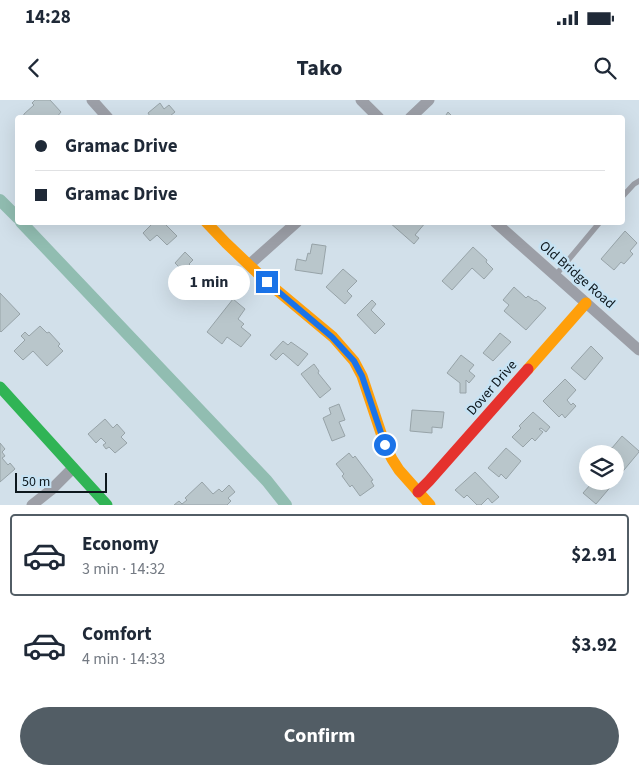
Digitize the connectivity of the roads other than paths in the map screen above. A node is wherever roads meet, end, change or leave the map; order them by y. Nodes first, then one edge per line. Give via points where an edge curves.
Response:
1 (92, 100) edge
2 (361, 100) edge
3 (429, 100) edge
4 (105, 115) edge
5 (376, 115) edge
6 (413, 115) edge
7 (639, 181) edge
8 (625, 194) edge
9 (209, 225) edge
10 (294, 225) edge
11 (498, 225) edge
12 (598, 225) edge
13 (250, 264) junction
14 (555, 276) junction
15 (586, 303) junction
16 (639, 350) edge
17 (0, 388) edge
18 (73, 468) junction
19 (418, 492) junction
20 (32, 505) edge
21 (107, 505) edge
22 (430, 505) edge

1 - 4 street
2 - 5 street
3 - 6 street
7 - 8 lane
9 - 13 street
10 - 13 street
11 - 14 street, Old Bridge Road
12 - 14 lane
13 - 19 street via 332,337 354,361 385,445 399,470
14 - 15 street, Old Bridge Road
15 - 16 street, Old Bridge Road
15 - 19 street, Dover Drive
17 - 18 street
18 - 20 street
18 - 21 street
19 - 22 street

